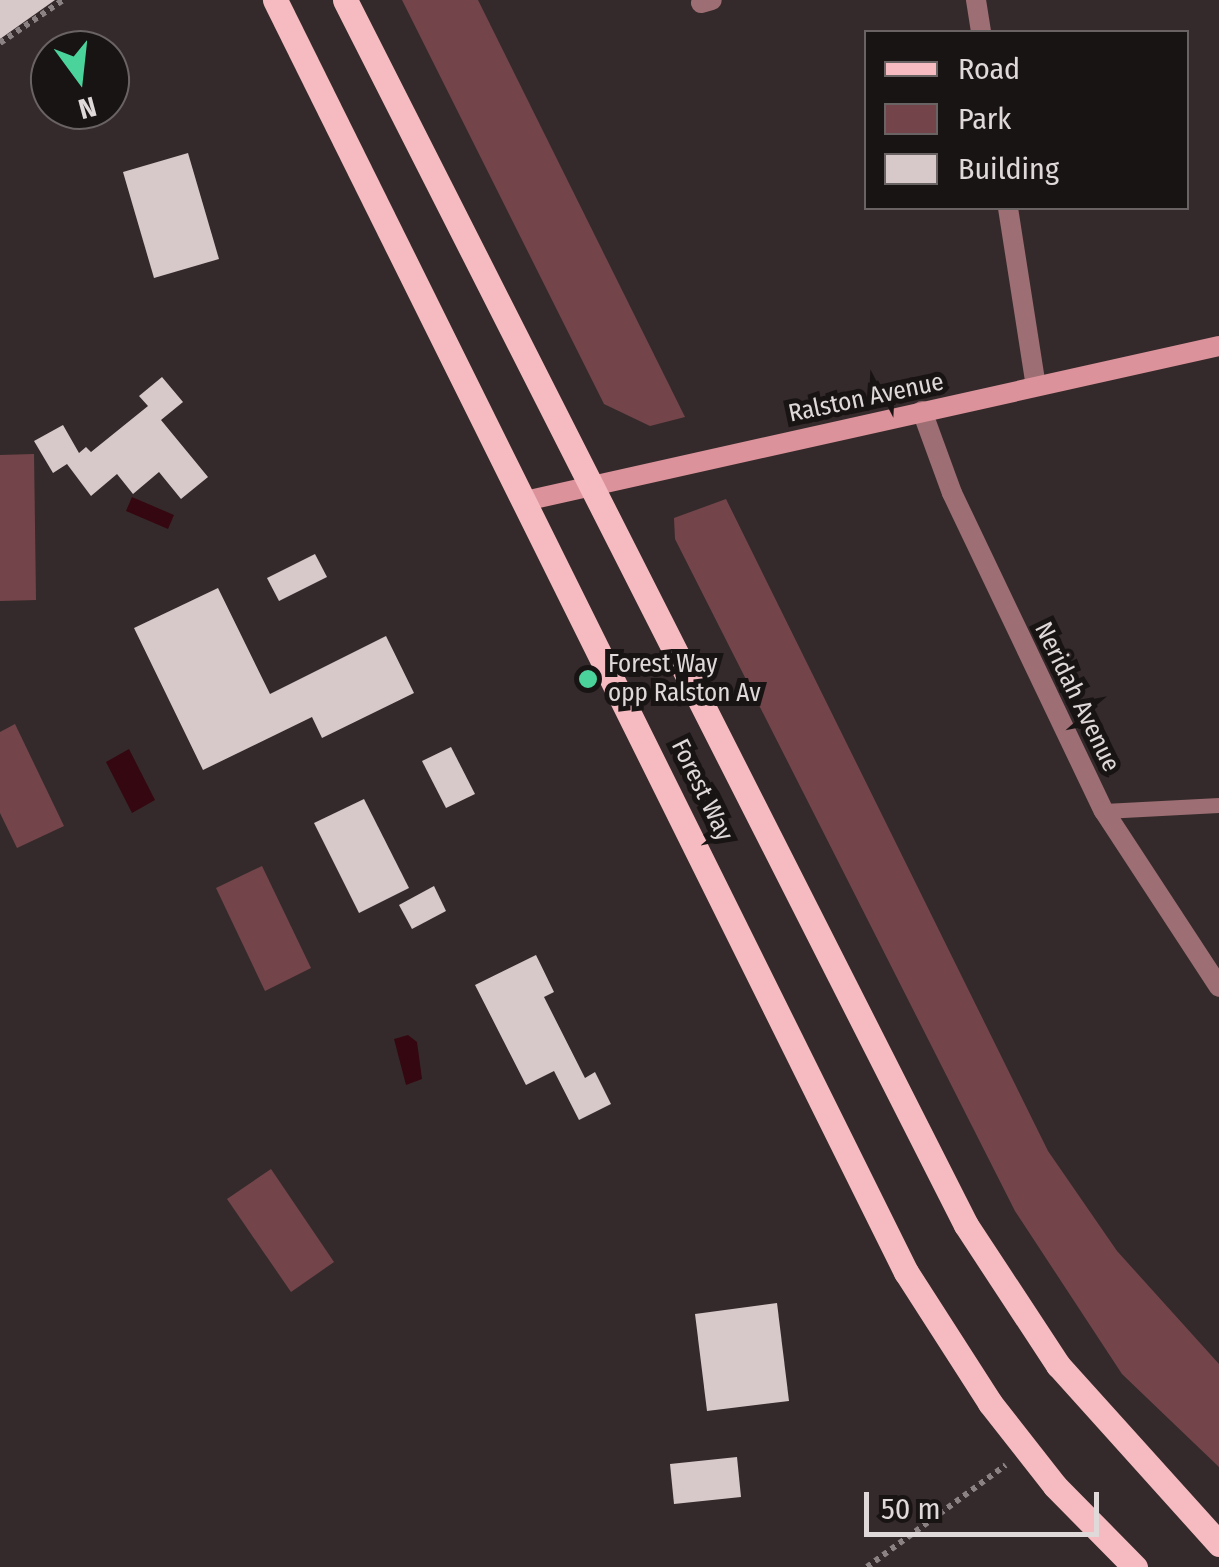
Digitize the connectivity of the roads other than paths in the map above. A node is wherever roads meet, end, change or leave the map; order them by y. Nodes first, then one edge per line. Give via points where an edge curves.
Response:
1 (275, 0) edge
2 (345, 0) edge
3 (976, 0) edge
4 (981, 30) edge
5 (1008, 210) edge
6 (1219, 346) edge
7 (1036, 386) junction
8 (922, 411) junction
9 (590, 486) junction
10 (525, 501) junction
11 (1219, 805) edge
12 (1104, 811) junction
13 (1219, 987) edge
14 (1219, 1544) edge
15 (1135, 1567) edge

1 - 10 main road, Forest Way
2 - 9 main road, Forest Way
3 - 4 street
5 - 7 street
6 - 7 street, Ralston Avenue
7 - 8 street, Ralston Avenue
8 - 9 street, Ralston Avenue
8 - 12 street, Neridah Avenue via 952,493
9 - 10 street, Ralston Avenue
9 - 14 main road, Forest Way via 966,1225 1058,1365
10 - 15 main road, Forest Way via 906,1272 1030,1453
11 - 12 lane
12 - 13 street, Neridah Avenue

